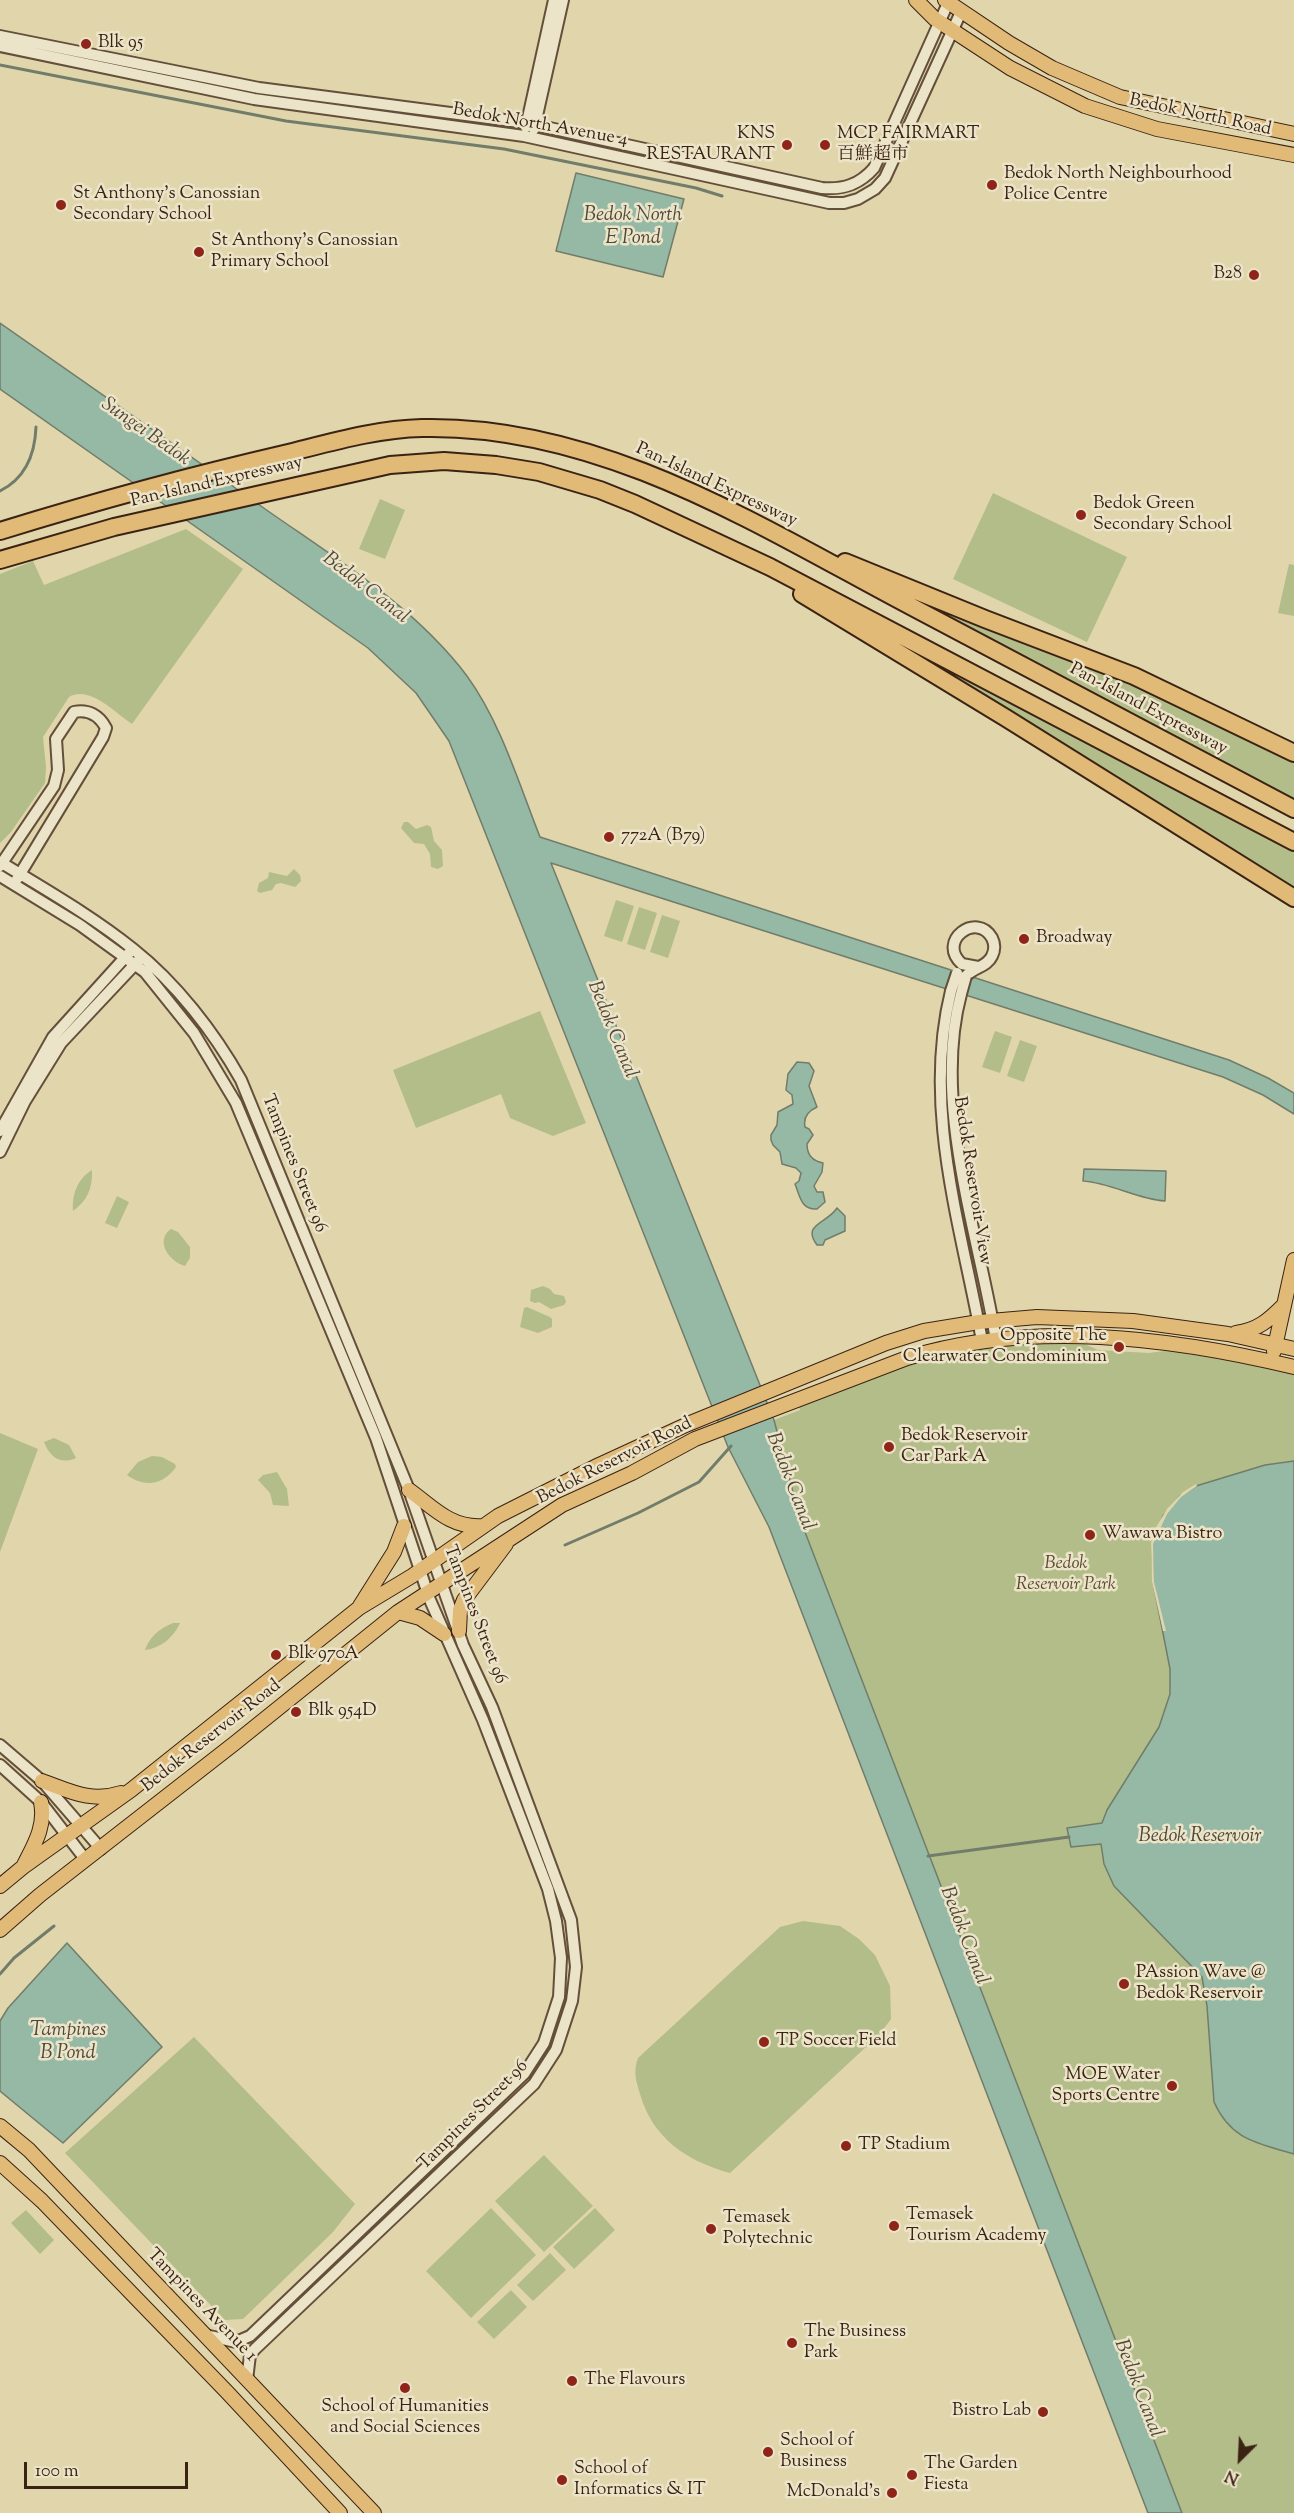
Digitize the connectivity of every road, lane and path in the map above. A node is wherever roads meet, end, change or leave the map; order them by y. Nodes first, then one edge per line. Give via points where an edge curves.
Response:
1 (554, 0) edge
2 (563, 0) edge
3 (916, 0) edge
4 (947, 1) edge
5 (961, 12) junction
6 (939, 22) junction
7 (951, 30) junction
8 (0, 36) edge
9 (0, 46) edge
10 (1052, 68) junction
11 (1052, 90) junction
12 (531, 124) junction
13 (1294, 134) edge
14 (528, 137) junction
15 (1294, 155) edge
16 (696, 530) junction
17 (0, 531) edge
18 (0, 560) edge
19 (826, 560) junction
20 (1294, 753) edge
21 (1294, 809) edge
22 (1291, 840) edge
23 (1, 864) edge
24 (20, 874) junction
25 (0, 876) edge
26 (14, 885) junction
27 (1294, 898) edge
28 (955, 955) junction
29 (134, 956) junction
30 (978, 967) junction
31 (962, 975) junction
32 (0, 1131) edge
33 (0, 1152) edge
34 (1294, 1260) edge
35 (1284, 1305) junction
36 (986, 1321) junction
37 (1228, 1334) junction
38 (989, 1341) junction
39 (1275, 1345) junction
40 (1294, 1347) edge
41 (1272, 1362) junction
42 (1291, 1367) edge
43 (409, 1490) junction
44 (404, 1526) junction
45 (482, 1526) junction
46 (511, 1538) junction
47 (435, 1560) junction
48 (420, 1570) junction
49 (442, 1582) junction
50 (428, 1592) junction
51 (359, 1608) junction
52 (398, 1612) junction
53 (459, 1631) junction
54 (444, 1634) junction
55 (0, 1745) edge
56 (0, 1765) edge
57 (42, 1781) junction
58 (131, 1790) junction
59 (41, 1802) junction
60 (83, 1826) junction
61 (68, 1835) junction
62 (100, 1849) junction
63 (85, 1859) junction
64 (23, 1867) junction
65 (0, 1886) edge
66 (0, 1930) edge
67 (0, 2126) edge
68 (0, 2163) edge
69 (81, 2205) junction
70 (62, 2222) junction
71 (202, 2334) junction
72 (247, 2380) junction
73 (265, 2397) junction
74 (248, 2416) junction
75 (340, 2513) edge
76 (374, 2513) edge

1 - 12 street
2 - 12 street
3 - 6 main road, Bedok North Road
4 - 5 main road, Bedok North Road
4 - 6 street, Bedok North Avenue 4
5 - 7 street, Bedok North Avenue 4
5 - 10 main road, Bedok North Road
6 - 7 main road, Bedok North Road
6 - 12 street, Bedok North Avenue 4 via 879,160 869,174 847,187 822,188
7 - 11 main road, Bedok North Road
7 - 14 street, Bedok North Avenue 4 via 888,173 875,189 854,201 829,203
8 - 12 street, Bedok North Avenue 4 via 259,87
9 - 14 street, Bedok North Avenue 4 via 254,99
10 - 11 main road
10 - 13 main road, Bedok North Road via 1120,97
11 - 15 main road, Bedok North Road via 1084,106 1157,129
12 - 14 street
16 - 18 highway, Pan-Island Expressway via 580,484 518,468 444,461 390,465 264,492 114,527
16 - 22 highway, Pan-Island Expressway
16 - 27 highway
17 - 19 highway, Pan-Island Expressway via 236,465 393,430 448,428 520,436 589,453 706,499
19 - 20 highway via 850,562 1134,676
19 - 21 highway, Pan-Island Expressway
23 - 24 street, Tampines Street 96
23 - 24 street via 54,786 58,770 56,739 74,712 93,714 105,728 103,737
24 - 26 street
24 - 29 street, Tampines Street 96 via 86,915
25 - 26 street, Tampines Street 96
26 - 29 street, Tampines Street 96
28 - 30 street via 964,965
28 - 30 street, Bedok Reservoir View via 954,943 960,933 973,927 984,930 992,938 994,949 988,963
28 - 31 street, Bedok Reservoir View
29 - 32 street via 52,1037
29 - 33 street via 61,1043 25,1101
29 - 43 street, Tampines Street 96 via 171,986 198,1017 241,1080
29 - 44 street, Tampines Street 96 via 194,1033 236,1103 376,1438
30 - 31 street, Bedok Reservoir View
31 - 36 street, Bedok Reservoir View, bridge via 956,993 952,1101
34 - 35 main road
35 - 37 main road via 1263,1325
35 - 39 main road
36 - 37 main road, Bedok Reservoir Road via 1089,1318
36 - 38 street, Bedok Reservoir View
36 - 45 main road, Bedok Reservoir Road via 924,1331 886,1343 688,1424
37 - 39 main road, Bedok Reservoir Road
38 - 41 main road, Bedok Reservoir Road via 1039,1337 1128,1340
38 - 46 main road, Bedok Reservoir Road via 907,1358 695,1439 562,1505
39 - 40 main road, Bedok Reservoir Road
39 - 41 main road
40 - 42 main road
41 - 42 main road, Bedok Reservoir Road
43 - 45 main road via 455,1523
43 - 47 street, Tampines Street 96
44 - 48 street, Tampines Street 96
44 - 51 main road via 394,1552
45 - 47 main road, Bedok Reservoir Road
46 - 49 main road, Bedok Reservoir Road
46 - 53 main road via 464,1600
47 - 48 main road, Bedok Reservoir Road
47 - 49 street, Tampines Street 96
48 - 50 street, Tampines Street 96
48 - 51 main road, Bedok Reservoir Road
49 - 50 main road, Bedok Reservoir Road
49 - 53 street, Tampines Street 96
50 - 52 main road, Bedok Reservoir Road
50 - 54 street, Tampines Street 96
51 - 58 main road, Bedok Reservoir Road
52 - 54 main road via 420,1618
52 - 62 main road, Bedok Reservoir Road
53 - 72 street, Tampines Street 96 via 492,1707 571,1920 576,1967 572,2001 556,2050 534,2084 249,2355
54 - 71 street, Tampines Street 96 via 483,1720 548,1889 556,1921 561,1958 559,1997 544,2043 524,2074 268,2321 237,2342
55 - 57 street
56 - 59 street
57 - 58 main road via 89,1797 105,1798
57 - 60 street
58 - 60 main road, Bedok Reservoir Road
59 - 61 street
59 - 64 main road via 41,1828
60 - 61 main road, Bedok Reservoir Road
60 - 62 street
61 - 63 street
61 - 64 main road, Bedok Reservoir Road
62 - 63 main road, Bedok Reservoir Road
63 - 66 main road, Bedok Reservoir Road
64 - 65 main road, Bedok Reservoir Road
67 - 69 main road, Tampines Avenue 1 via 29,2150
68 - 70 main road
69 - 70 main road via 62,2200 57,2205
69 - 71 main road, Tampines Avenue 1
70 - 74 main road
71 - 72 main road, Tampines Avenue 1
72 - 73 main road, Tampines Avenue 1
73 - 74 main road
73 - 76 main road, Tampines Avenue 1
74 - 75 main road

